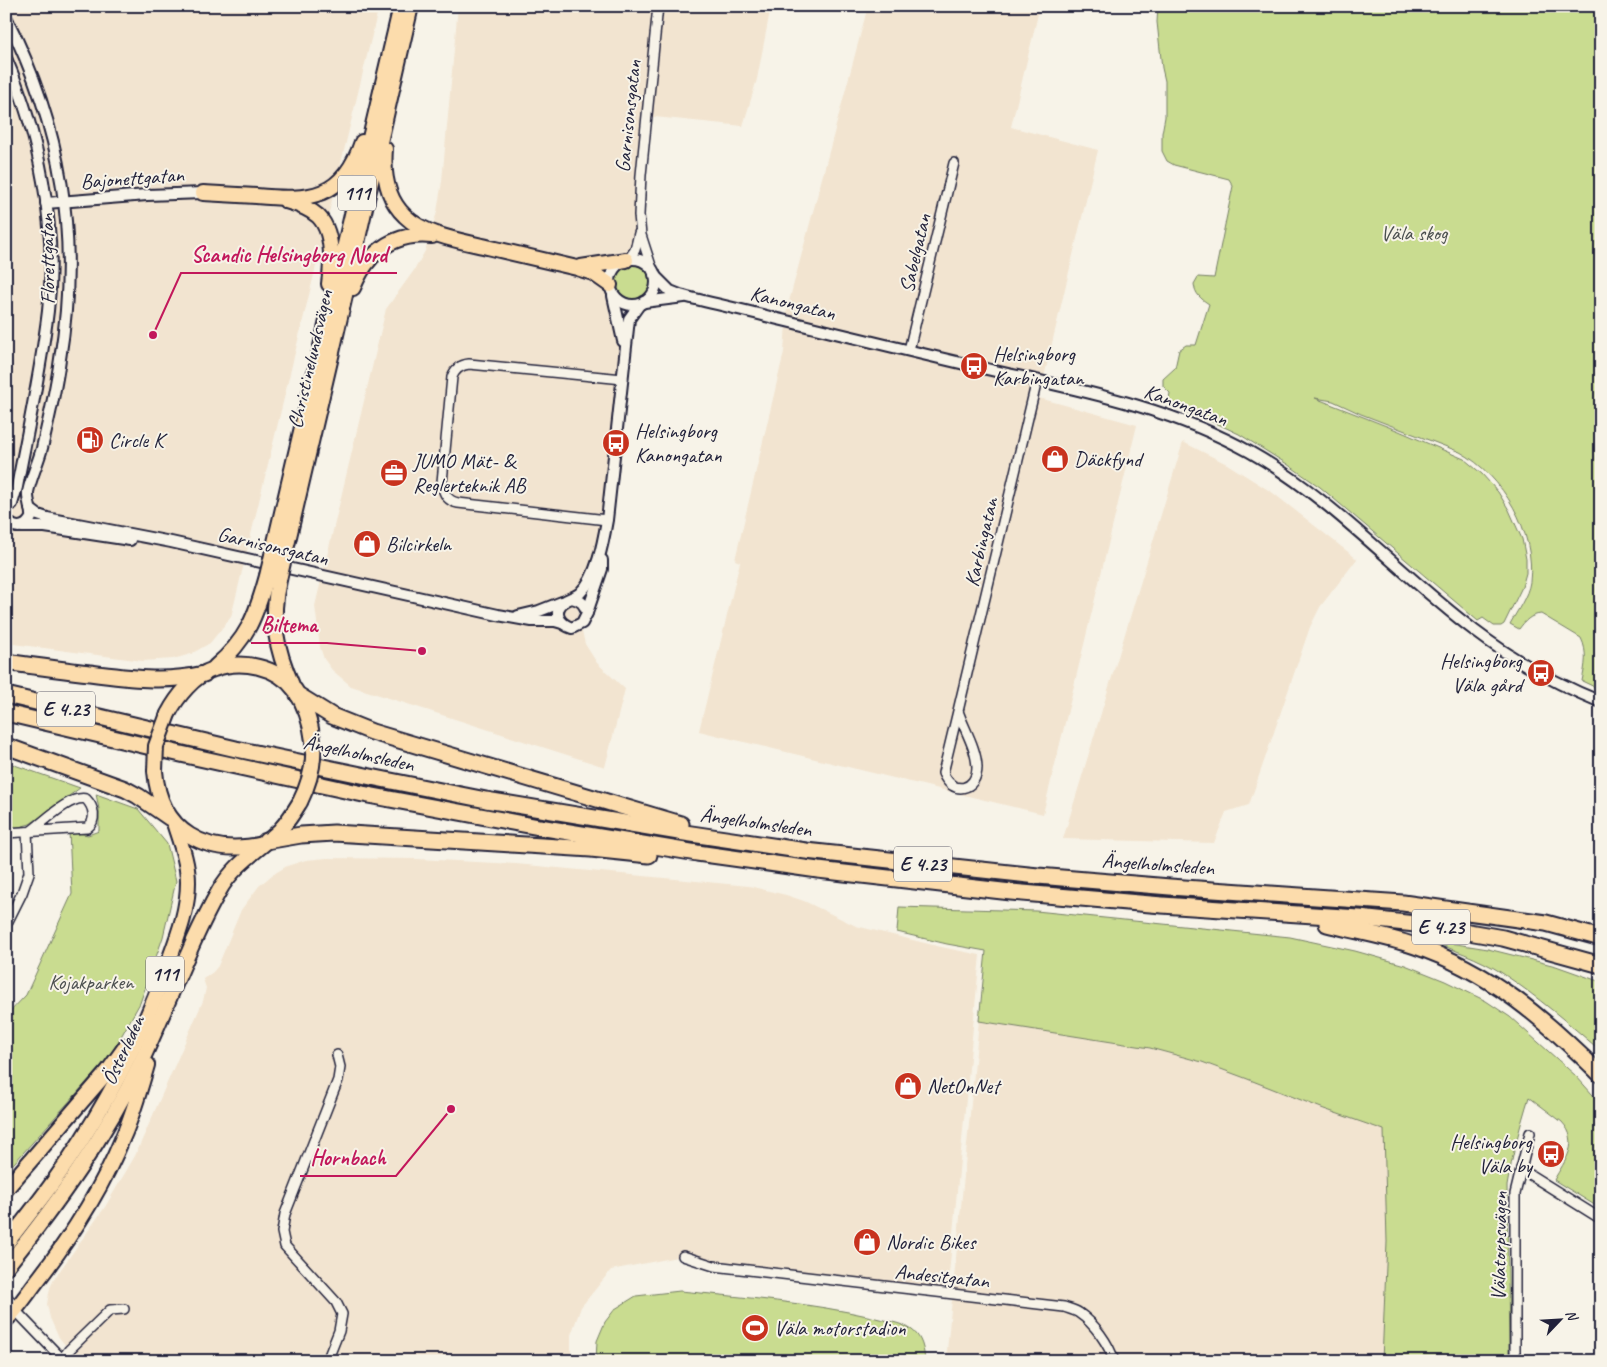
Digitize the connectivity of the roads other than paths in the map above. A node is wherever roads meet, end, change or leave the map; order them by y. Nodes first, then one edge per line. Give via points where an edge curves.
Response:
1 (401, 6) edge
2 (412, 6) edge
3 (658, 6) edge
4 (6, 17) edge
5 (401, 52) junction
6 (6, 58) edge
7 (383, 85) junction
8 (954, 164) dead end
9 (203, 193) joint
10 (281, 199) junction
11 (64, 201) junction
12 (46, 203) junction
13 (640, 230) junction
14 (449, 238) junction
15 (627, 260) junction
16 (577, 268) junction
17 (654, 273) junction
18 (610, 288) junction
19 (687, 297) junction
20 (642, 304) junction
21 (333, 348) junction
22 (910, 350) junction
23 (625, 356) junction
24 (623, 379) junction
25 (313, 380) junction
26 (1037, 380) junction
27 (29, 508) junction
28 (8, 512) edge
29 (607, 520) junction
30 (22, 527) junction
31 (170, 542) junction
32 (602, 549) junction
33 (278, 557) junction
34 (273, 578) junction
35 (567, 600) junction
36 (587, 613) junction
37 (515, 617) junction
38 (562, 623) junction
39 (6, 662) edge
40 (209, 671) junction
41 (296, 693) junction
42 (6, 695) edge
43 (1601, 702) edge
44 (958, 711) junction
45 (6, 713) edge
46 (6, 746) edge
47 (172, 821) junction
48 (29, 832) junction
49 (6, 833) edge
50 (740, 841) junction
51 (265, 842) junction
52 (775, 864) junction
53 (1276, 911) junction
54 (1511, 919) junction
55 (6, 925) edge
56 (1601, 938) edge
57 (1601, 947) edge
58 (1601, 965) edge
59 (160, 1019) junction
60 (145, 1022) junction
61 (337, 1055) dead end
62 (1601, 1075) edge
63 (1530, 1133) dead end
64 (1521, 1170) junction
65 (6, 1189) edge
66 (1601, 1219) edge
67 (6, 1244) edge
68 (682, 1256) dead end
69 (6, 1267) edge
70 (6, 1295) edge
71 (124, 1308) dead end
72 (9, 1312) edge
73 (63, 1360) edge
74 (327, 1361) edge
75 (1114, 1361) edge
76 (1515, 1361) edge

1 - 7 main road, Christinelundsvägen / 111
2 - 5 main road, Christinelundsvägen / 111
3 - 13 street, Garnisonsgatan via 641,175
4 - 11 street, Florettgatan via 41,94 58,159
5 - 14 main road via 384,150 386,181 396,206 409,220
5 - 21 main road, Christinelundsvägen / 111
6 - 12 street, Florettgatan via 30,122
7 - 10 main road via 360,150 345,176 318,195
7 - 25 main road, Christinelundsvägen / 111
8 - 22 street, Sabelgatan
9 - 10 main road
9 - 11 street, Bajonettgatan
10 - 25 main road via 317,215 323,222 328,240 330,279
11 - 12 street, Bajonettgatan
11 - 27 street, Florettgatan via 68,256 66,318 42,446 28,494
12 - 28 street, Florettgatan via 50,253 48,310 17,487
13 - 15 street, Garnisonsgatan via 635,250
13 - 17 street, Garnisonsgatan
14 - 16 main road
14 - 21 main road via 404,237 378,251 358,277
15 - 16 main road
15 - 17 street via 640,260
15 - 18 street via 615,267
16 - 18 main road via 594,274
17 - 19 street, Kanongatan via 670,291
17 - 20 street via 656,285 652,295
18 - 20 street via 622,303
18 - 23 street, Garnisonsgatan
19 - 20 street, Kanongatan
19 - 22 street, Kanongatan
20 - 23 street, Garnisonsgatan via 629,319
21 - 33 main road, Christinelundsvägen / 111
22 - 26 street, Kanongatan
23 - 24 street, Garnisonsgatan
24 - 29 street, Garnisonsgatan
24 - 29 street via 469,364 457,368 452,377 442,482 445,496 455,502
25 - 33 main road, Christinelundsvägen / 111
26 - 43 street, Kanongatan via 1184,420 1253,453 1320,500 1475,631 1557,682
26 - 44 street, Karbingatan
27 - 28 street, Garnisonsgatan via 19,502
27 - 30 street via 30,521
27 - 31 street, Garnisonsgatan via 47,518
28 - 30 street, Garnisonsgatan via 14,527
29 - 32 street, Garnisonsgatan
30 - 31 street, Garnisonsgatan
31 - 37 street, Garnisonsgatan via 480,612
32 - 35 street, Garnisonsgatan via 587,584
32 - 36 street, Garnisonsgatan via 602,569
33 - 34 main road, Christinelundsvägen / 111, bridge
34 - 40 main road, Christinelundsvägen / 111 via 243,638
34 - 41 main road, Christinelundsvägen / 111 via 276,637
35 - 36 street via 578,599
35 - 37 street, Garnisonsgatan
35 - 38 street via 559,607 558,618
36 - 38 street, Garnisonsgatan via 578,626 572,628
37 - 38 street, Garnisonsgatan
39 - 40 highway via 137,678 190,677
40 - 41 main road via 242,664 260,667 278,675
40 - 47 main road, 111, bridge via 175,702 156,746 157,788
41 - 50 highway via 332,716 372,732
41 - 51 main road, 111, bridge via 309,720 313,767 300,802 286,823
42 - 50 highway, Ängelholmsleden / E 4.23 via 370,778
44 - 44 street, Karbingatan via 943,773 950,784 962,789 972,782 977,765
45 - 52 highway, Ängelholmsleden / E 4.23 via 373,796 539,828
46 - 47 highway via 125,789
47 - 51 main road via 193,837 213,846 231,848
47 - 60 main road, Österleden / 111 via 186,867 187,903 182,927
48 - 48 street via 77,799 86,799 94,812 87,828
48 - 49 street
48 - 55 street via 29,873
50 - 54 highway, Ängelholmsleden / E 4.23 via 1038,876 1403,903
51 - 52 highway via 334,833 667,856 731,865
51 - 59 main road, Österleden / 111 via 234,870 220,889 190,948
52 - 53 highway, Ängelholmsleden / E 4.23 via 1002,891
53 - 58 highway, E 4.23 via 1425,925 1493,936
53 - 62 highway via 1383,936 1465,967 1536,1014
54 - 56 highway via 1546,923
54 - 57 highway, E 4.23
59 - 69 main road, Österleden / 111 via 128,1087 95,1145 53,1207
59 - 72 main road via 136,1103 110,1166 52,1263
60 - 65 main road via 108,1071
60 - 67 main road, Österleden / 111 via 118,1077 74,1150
61 - 74 street via 340,1067 338,1080 285,1214 282,1232 285,1246 336,1302 342,1314
63 - 64 street, Välatorpsvägen
64 - 66 street
64 - 76 street, Välatorpsvägen via 1515,1194
68 - 75 street, Andesitgatan via 714,1266 1064,1307 1078,1311 1084,1317 1102,1338
70 - 72 street
71 - 73 street via 110,1310
72 - 73 street

